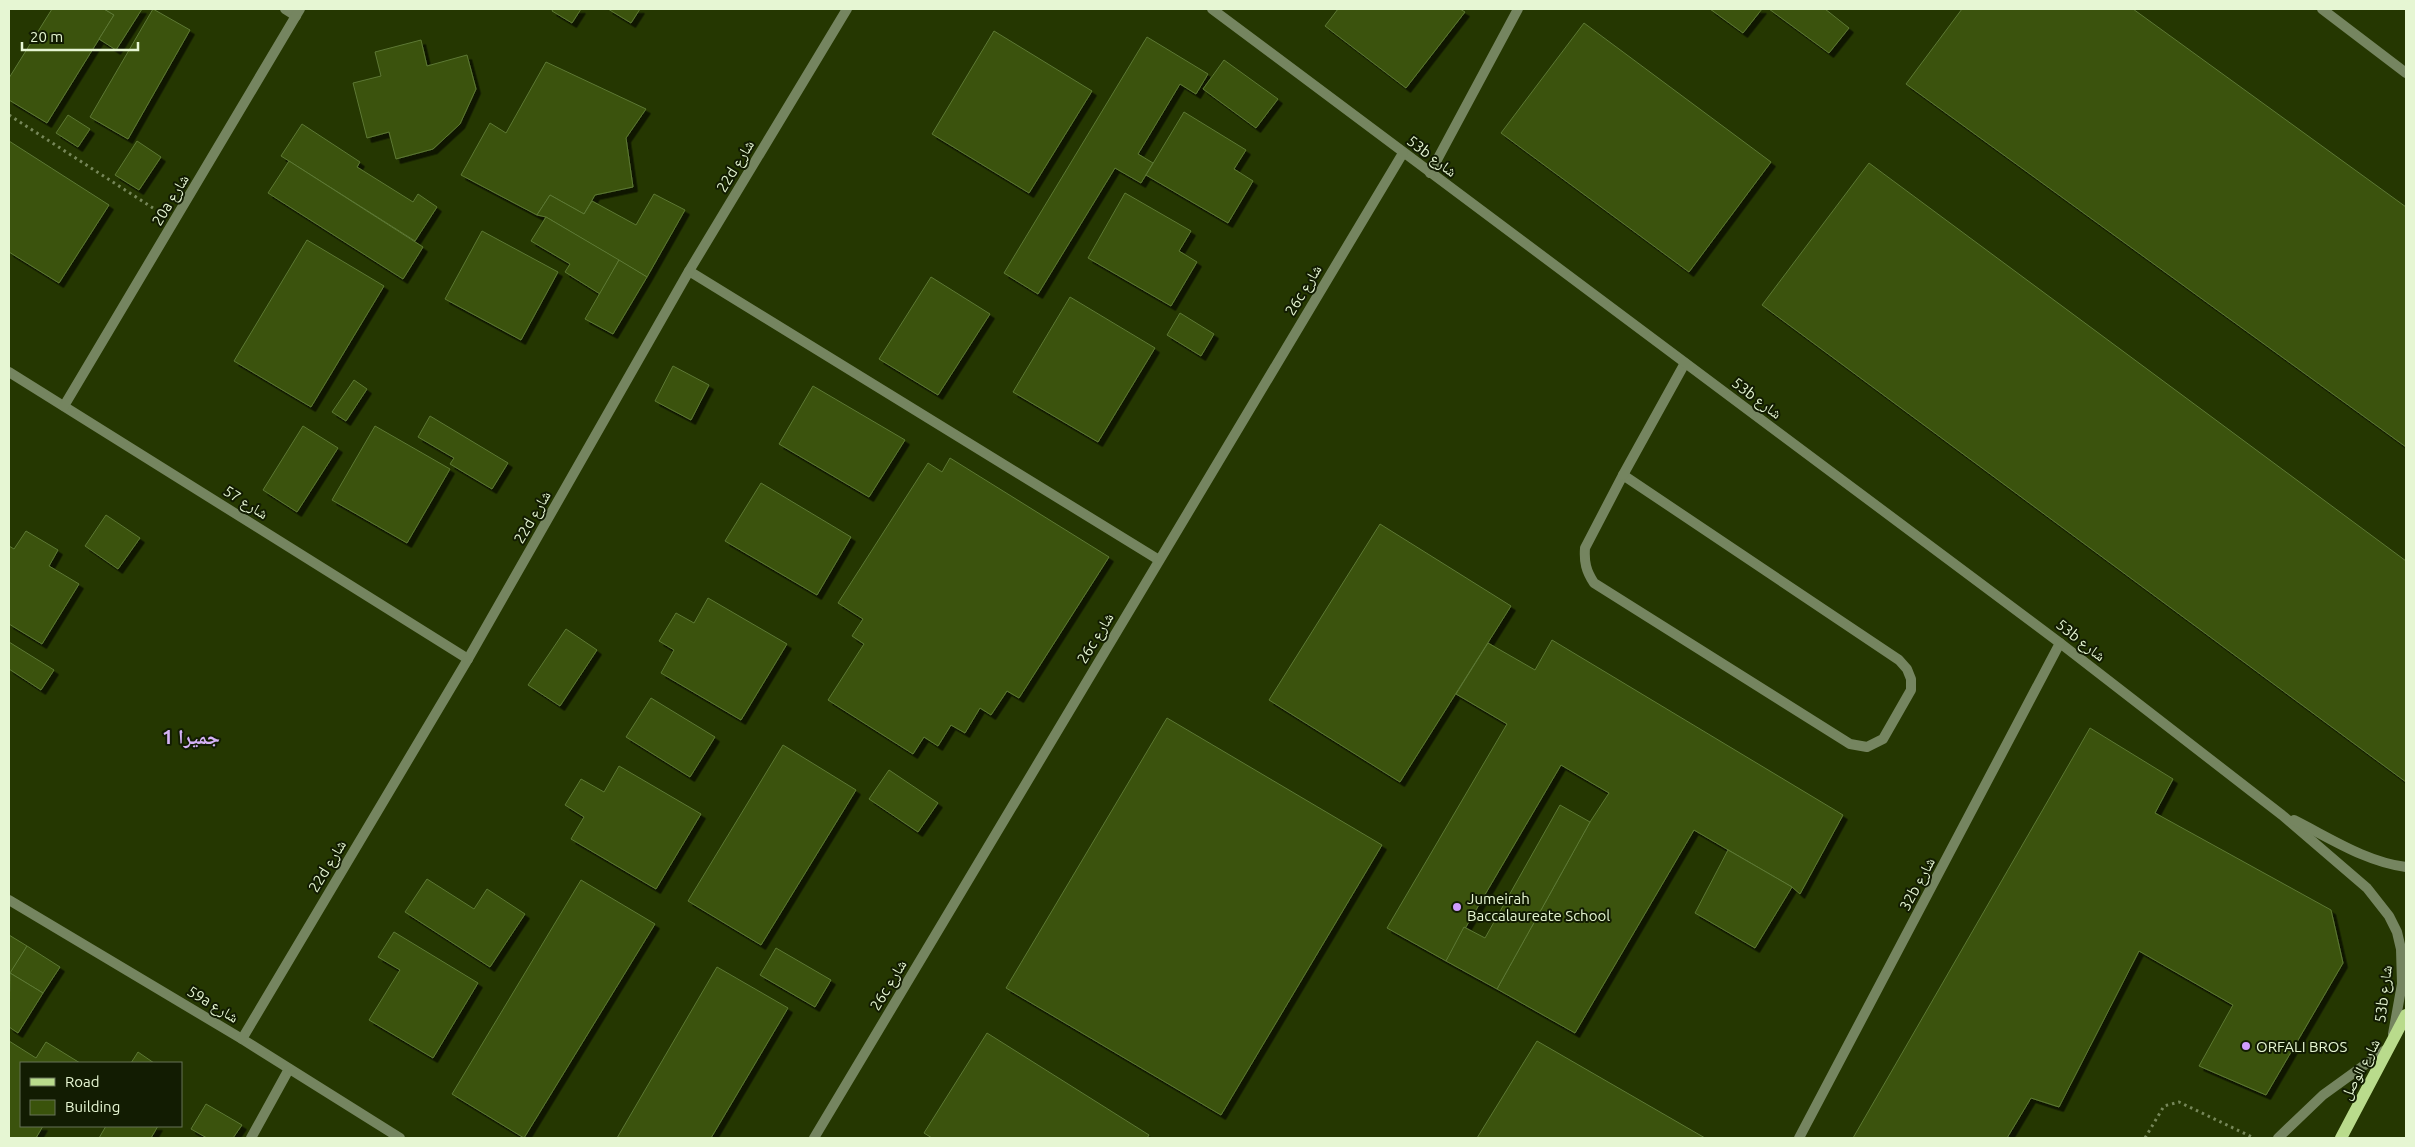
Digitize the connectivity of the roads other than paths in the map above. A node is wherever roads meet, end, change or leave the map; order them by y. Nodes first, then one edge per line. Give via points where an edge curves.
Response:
1 (285, 9) edge
2 (847, 9) edge
3 (1212, 9) edge
4 (1518, 9) edge
5 (2322, 9) edge
6 (298, 12) edge
7 (2405, 69) edge
8 (1403, 153) junction
9 (1430, 173) junction
10 (690, 271) junction
11 (1685, 363) junction
12 (9, 372) edge
13 (64, 406) junction
14 (1623, 475) junction
15 (1159, 560) junction
16 (2060, 643) junction
17 (468, 659) junction
18 (2282, 814) junction
19 (2406, 867) edge
20 (9, 900) edge
21 (2406, 1015) edge
22 (242, 1039) junction
23 (2391, 1046) junction
24 (290, 1069) junction
25 (251, 1138) edge
26 (400, 1138) edge
27 (814, 1138) edge
28 (1799, 1138) edge
29 (2278, 1138) edge
30 (2341, 1138) edge

1 - 6 street
2 - 10 street, 22d شارع
3 - 8 street, 53b شارع
4 - 9 street
5 - 7 street
6 - 13 street, 20a شارع
8 - 9 street, 53b شارع
8 - 15 street, 26c شارع
9 - 11 street, 53b شارع
10 - 15 street
10 - 17 street, 22d شارع
11 - 14 street
11 - 16 street, 53b شارع
12 - 13 street, شارع 57
13 - 17 street, شارع 57
14 - 14 street via 1585,548 1587,572 1594,583 1850,744 1867,748 1883,739 1911,690 1911,679 1899,660
15 - 27 street, 26c شارع
16 - 18 street, 53b شارع
16 - 28 street, 32b شارع
17 - 22 street, 22d شارع
18 - 19 street, 53b شارع via 2368,857 2387,865
18 - 23 street, 53b شارع via 2367,888 2379,901 2397,932 2403,967
20 - 22 street, 59a شارع
21 - 23 main road, شارع الوصل
22 - 24 street, 59a شارع
23 - 29 street via 2323,1095
23 - 30 main road, شارع الوصل
24 - 25 street
24 - 26 street, 59a شارع

